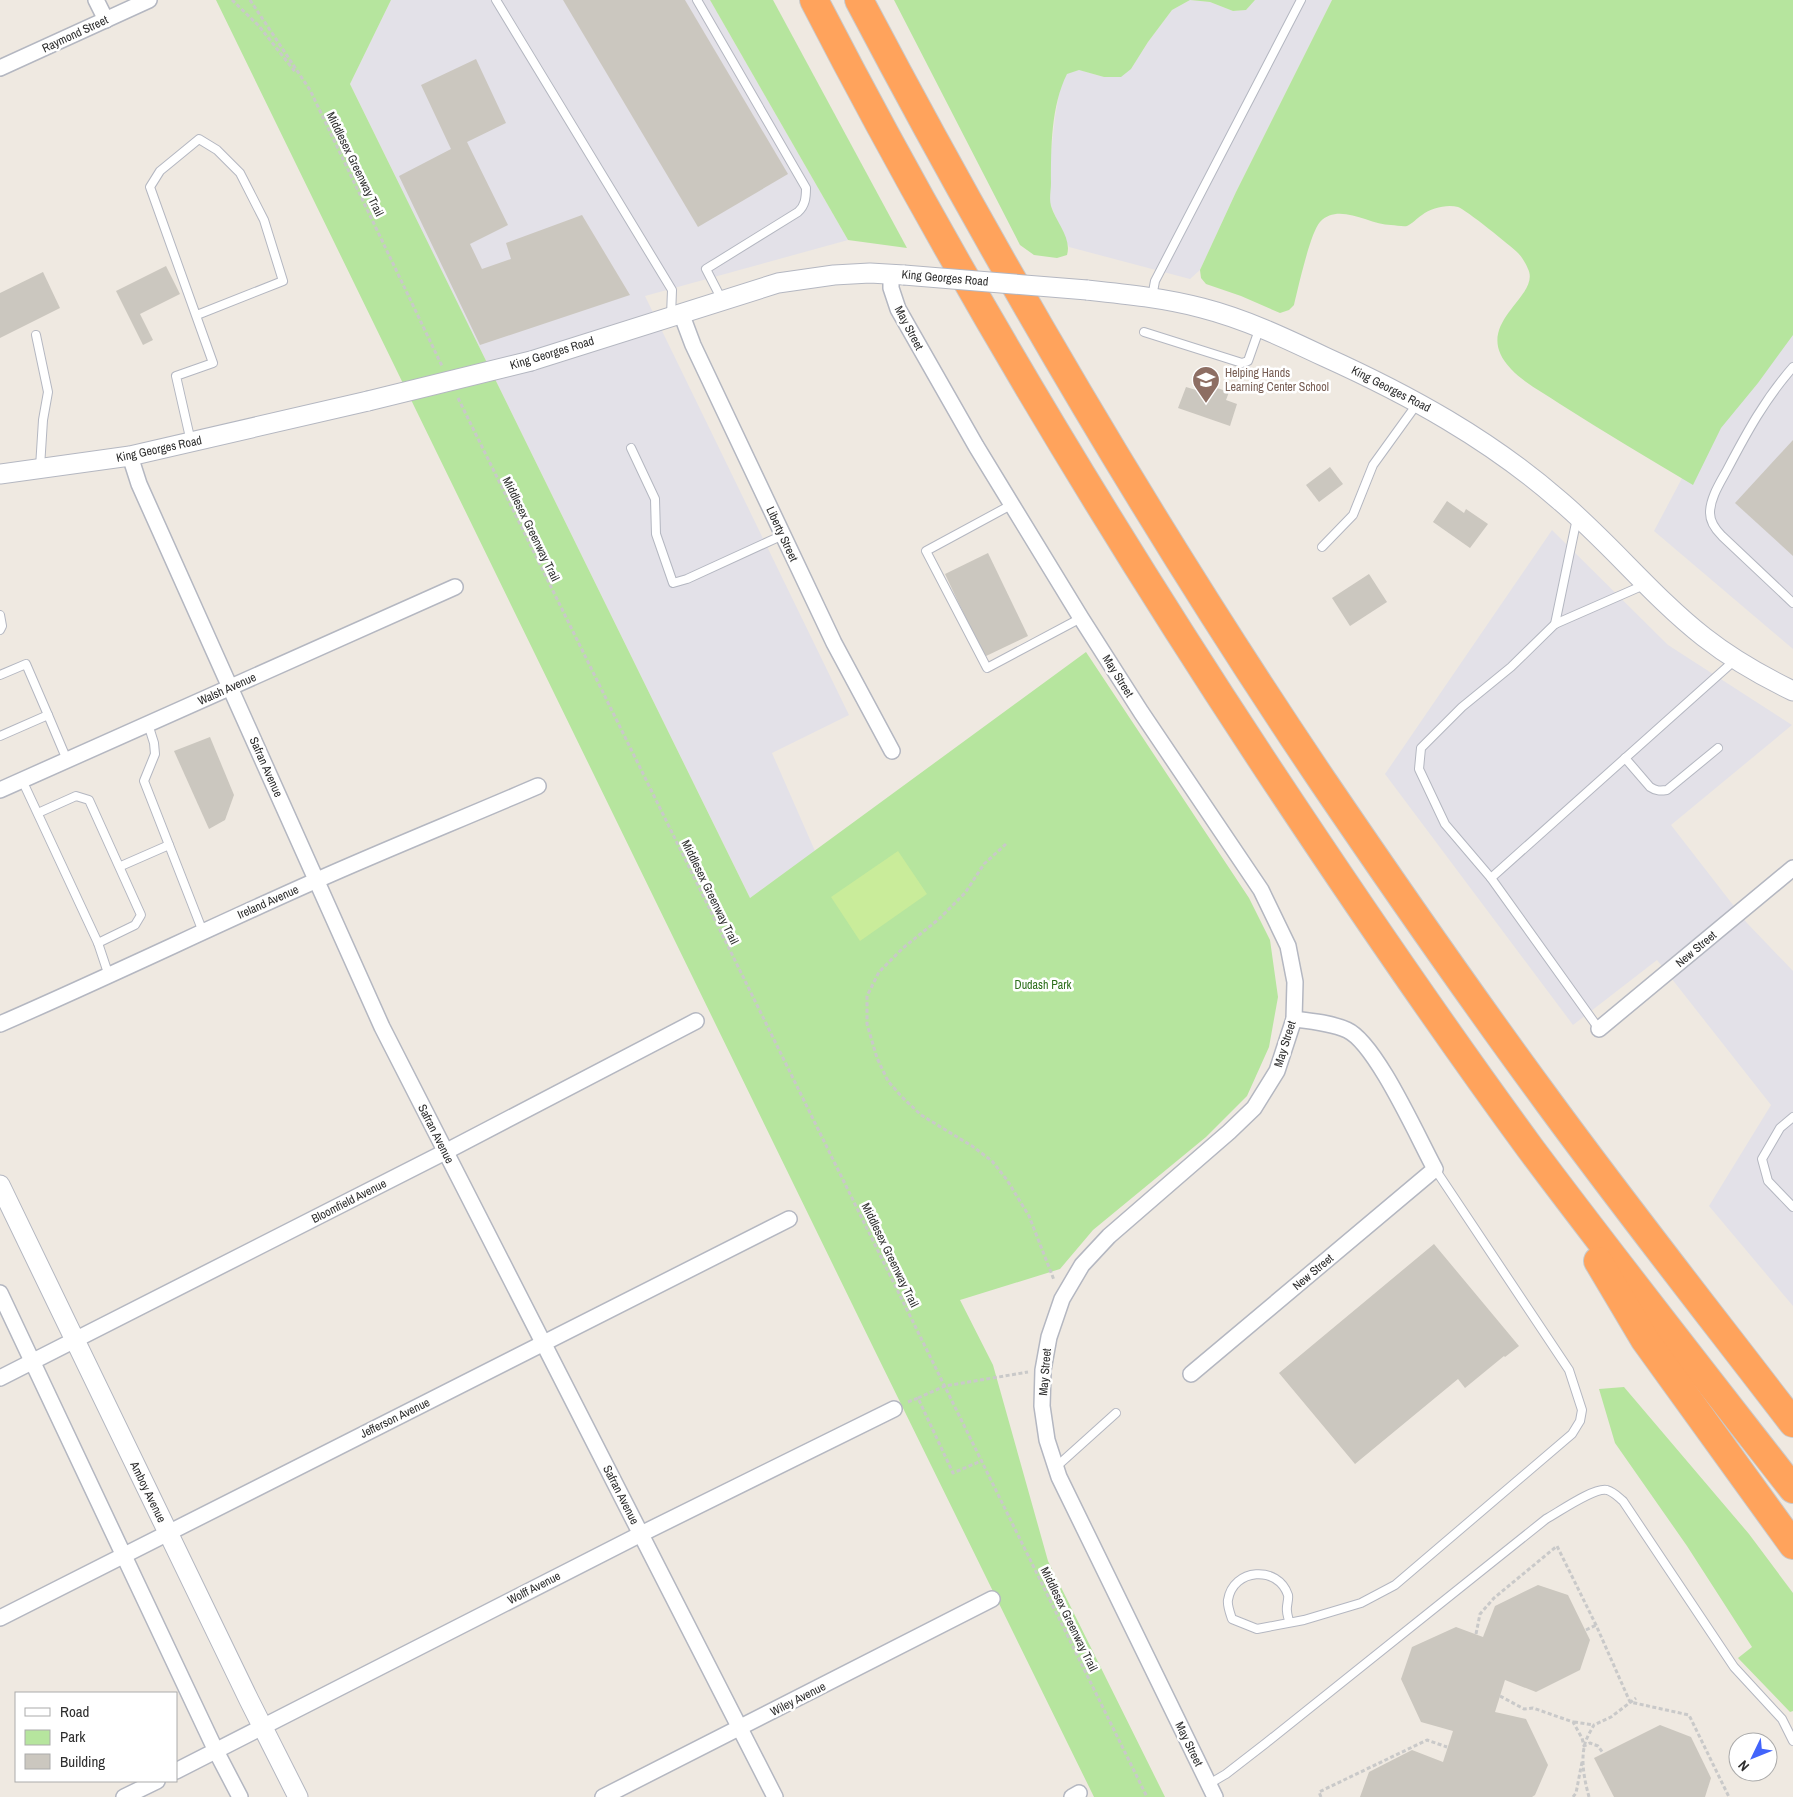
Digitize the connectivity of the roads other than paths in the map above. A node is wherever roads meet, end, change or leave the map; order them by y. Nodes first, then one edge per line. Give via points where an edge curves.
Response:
1 (96, 0) edge
2 (149, 0) edge
3 (496, 0) edge
4 (697, 0) edge
5 (814, 0) edge
6 (858, 0) edge
7 (1301, 0) edge
8 (106, 20) junction
9 (0, 68) edge
10 (897, 274) junction
11 (1152, 297) junction
12 (722, 300) junction
13 (197, 315) junction
14 (676, 315) junction
15 (1260, 328) junction
16 (1144, 332) dead end
17 (36, 335) dead end
18 (1793, 366) edge
19 (1418, 402) junction
20 (191, 442) junction
21 (631, 448) dead end
22 (130, 456) junction
23 (40, 469) junction
24 (0, 474) edge
25 (1012, 505) junction
26 (1578, 516) junction
27 (783, 535) junction
28 (1322, 547) dead end
29 (1647, 584) junction
30 (455, 587) dead end
31 (1793, 603) edge
32 (0, 615) edge
33 (1081, 618) junction
34 (1555, 624) junction
35 (0, 630) edge
36 (1735, 660) junction
37 (0, 675) edge
38 (230, 688) junction
39 (1793, 691) edge
40 (48, 715) junction
41 (148, 724) junction
42 (0, 736) edge
43 (1718, 748) dead end
44 (892, 750) dead end
45 (1625, 758) junction
46 (67, 760) junction
47 (22, 780) junction
48 (538, 786) dead end
49 (0, 790) edge
50 (38, 814) junction
51 (169, 844) junction
52 (121, 866) junction
53 (1793, 868) edge
54 (1491, 878) junction
55 (316, 881) junction
56 (203, 932) junction
57 (98, 943) junction
58 (109, 976) junction
59 (1294, 1018) junction
60 (696, 1022) dead end
61 (0, 1024) edge
62 (1599, 1029) joint
63 (1793, 1117) edge
64 (1530, 1148) junction
65 (445, 1152) junction
66 (1434, 1169) junction
67 (0, 1185) edge
68 (1793, 1207) edge
69 (789, 1219) dead end
70 (1647, 1233) junction
71 (0, 1293) edge
72 (74, 1341) junction
73 (544, 1344) junction
74 (32, 1361) junction
75 (1191, 1374) dead end
76 (0, 1378) edge
77 (1793, 1403) edge
78 (894, 1409) road end
79 (1116, 1413) dead end
80 (1793, 1423) edge
81 (1056, 1467) junction
82 (1793, 1489) edge
83 (167, 1532) junction
84 (641, 1534) junction
85 (1793, 1545) edge
86 (123, 1555) junction
87 (992, 1599) dead end
88 (0, 1618) edge
89 (1290, 1622) junction
90 (262, 1726) junction
91 (740, 1728) junction
92 (1793, 1741) edge
93 (216, 1751) junction
94 (178, 1770) edge
95 (155, 1782) edge
96 (1212, 1790) edge
97 (124, 1797) edge
98 (240, 1797) edge
99 (298, 1797) edge
100 (603, 1797) edge
101 (775, 1797) edge

1 - 8 street
2 - 8 street, Raymond Street
3 - 14 lane via 672,290
4 - 12 lane via 806,188 805,202 798,212 706,269
5 - 64 highway via 942,239 1159,601 1381,938
6 - 70 highway via 1031,313 1198,590 1322,780 1450,966
7 - 11 lane via 1155,281
8 - 9 street, Raymond Street
10 - 11 street, King Georges Road, bridge
10 - 12 street, King Georges Road via 815,276
10 - 25 street, May Street via 894,299 902,318
11 - 15 street, King Georges Road via 1204,308
12 - 14 street, King Georges Road
13 - 13 lane via 150,187 160,171 199,139 217,150 240,173 264,220 284,280
13 - 20 lane via 213,363 176,376
14 - 20 street, King Georges Road, bridge via 531,361
14 - 27 street, Liberty Street
15 - 16 lane via 1248,361 1242,363
15 - 19 street, King Georges Road
17 - 23 lane via 48,392
18 - 31 lane via 1753,421 1717,490 1710,513 1722,536
19 - 26 street, King Georges Road via 1485,443
19 - 28 lane via 1373,465 1353,515
20 - 22 street, King Georges Road
21 - 27 lane via 655,500 656,534 673,583
22 - 23 street, King Georges Road
22 - 38 street, Safran Avenue via 139,484
23 - 24 street, King Georges Road
25 - 33 street, May Street
25 - 33 lane via 926,551 987,668
26 - 29 street, King Georges Road
26 - 34 lane
27 - 44 street, Liberty Street via 834,643
29 - 34 lane
29 - 36 street, King Georges Road via 1703,637
30 - 38 street, Walsh Avenue
32 - 35 lane
33 - 59 street, May Street via 1261,890 1288,946 1295,982
34 - 54 lane via 1512,667 1462,706 1422,748 1419,769 1445,824
36 - 39 street, King Georges Road
36 - 45 lane
37 - 40 lane via 26,664
38 - 41 street, Walsh Avenue
38 - 55 street, Safran Avenue
40 - 42 lane
40 - 46 lane
41 - 46 street, Walsh Avenue
41 - 51 lane via 155,754 144,781
43 - 45 lane via 1666,790 1660,791 1650,787
45 - 54 lane
46 - 47 street, Walsh Avenue
47 - 49 street, Walsh Avenue
47 - 50 lane
48 - 55 street, Ireland Avenue
50 - 52 lane via 76,796 89,800
50 - 57 lane
51 - 52 lane
51 - 56 lane
52 - 57 lane via 141,915 135,926
53 - 62 street, New Street
54 - 62 lane
55 - 56 street, Ireland Avenue
55 - 65 street, Safran Avenue via 382,1028
56 - 58 street, Ireland Avenue
57 - 58 lane
58 - 61 street, Ireland Avenue
59 - 66 street via 1348,1030 1366,1045
59 - 81 street, May Street via 1277,1071 1254,1108 1109,1236 1082,1265 1062,1299 1049,1337 1043,1370 1042,1406
60 - 65 street, Bloomfield Avenue
63 - 68 lane via 1780,1128 1762,1159 1768,1181
64 - 82 highway
64 - 85 highway via 1645,1340
65 - 72 street, Bloomfield Avenue
65 - 73 street, Safran Avenue
66 - 75 street, New Street
66 - 89 lane via 1569,1370 1582,1410 1580,1421 1572,1434 1394,1585 1361,1603
67 - 72 street, Amboy Avenue
69 - 73 street, Jefferson Avenue
70 - 77 highway
70 - 80 highway
71 - 74 street
72 - 74 street, Bloomfield Avenue
72 - 83 street, Amboy Avenue
73 - 83 street, Jefferson Avenue
73 - 84 street, Safran Avenue
74 - 76 street, Bloomfield Avenue
74 - 86 street
78 - 84 street, Wolff Avenue
79 - 81 lane
81 - 96 street, May Street
83 - 86 street, Jefferson Avenue
83 - 90 street, Amboy Avenue
84 - 90 street, Wolff Avenue
84 - 91 street, Safran Avenue
86 - 88 street, Jefferson Avenue
86 - 93 street
87 - 91 street, Wiley Avenue
89 - 89 lane via 1288,1596 1280,1582 1264,1574 1248,1574 1233,1586 1228,1601 1232,1619 1257,1629
90 - 93 street, Wolff Avenue
90 - 99 street, Amboy Avenue
91 - 100 street, Wiley Avenue
91 - 101 street, Safran Avenue
92 - 96 lane via 1782,1719 1734,1667 1623,1502 1615,1493 1605,1490 1594,1492 1546,1519 1226,1774
93 - 94 street, Wolff Avenue
93 - 98 street
95 - 97 street

